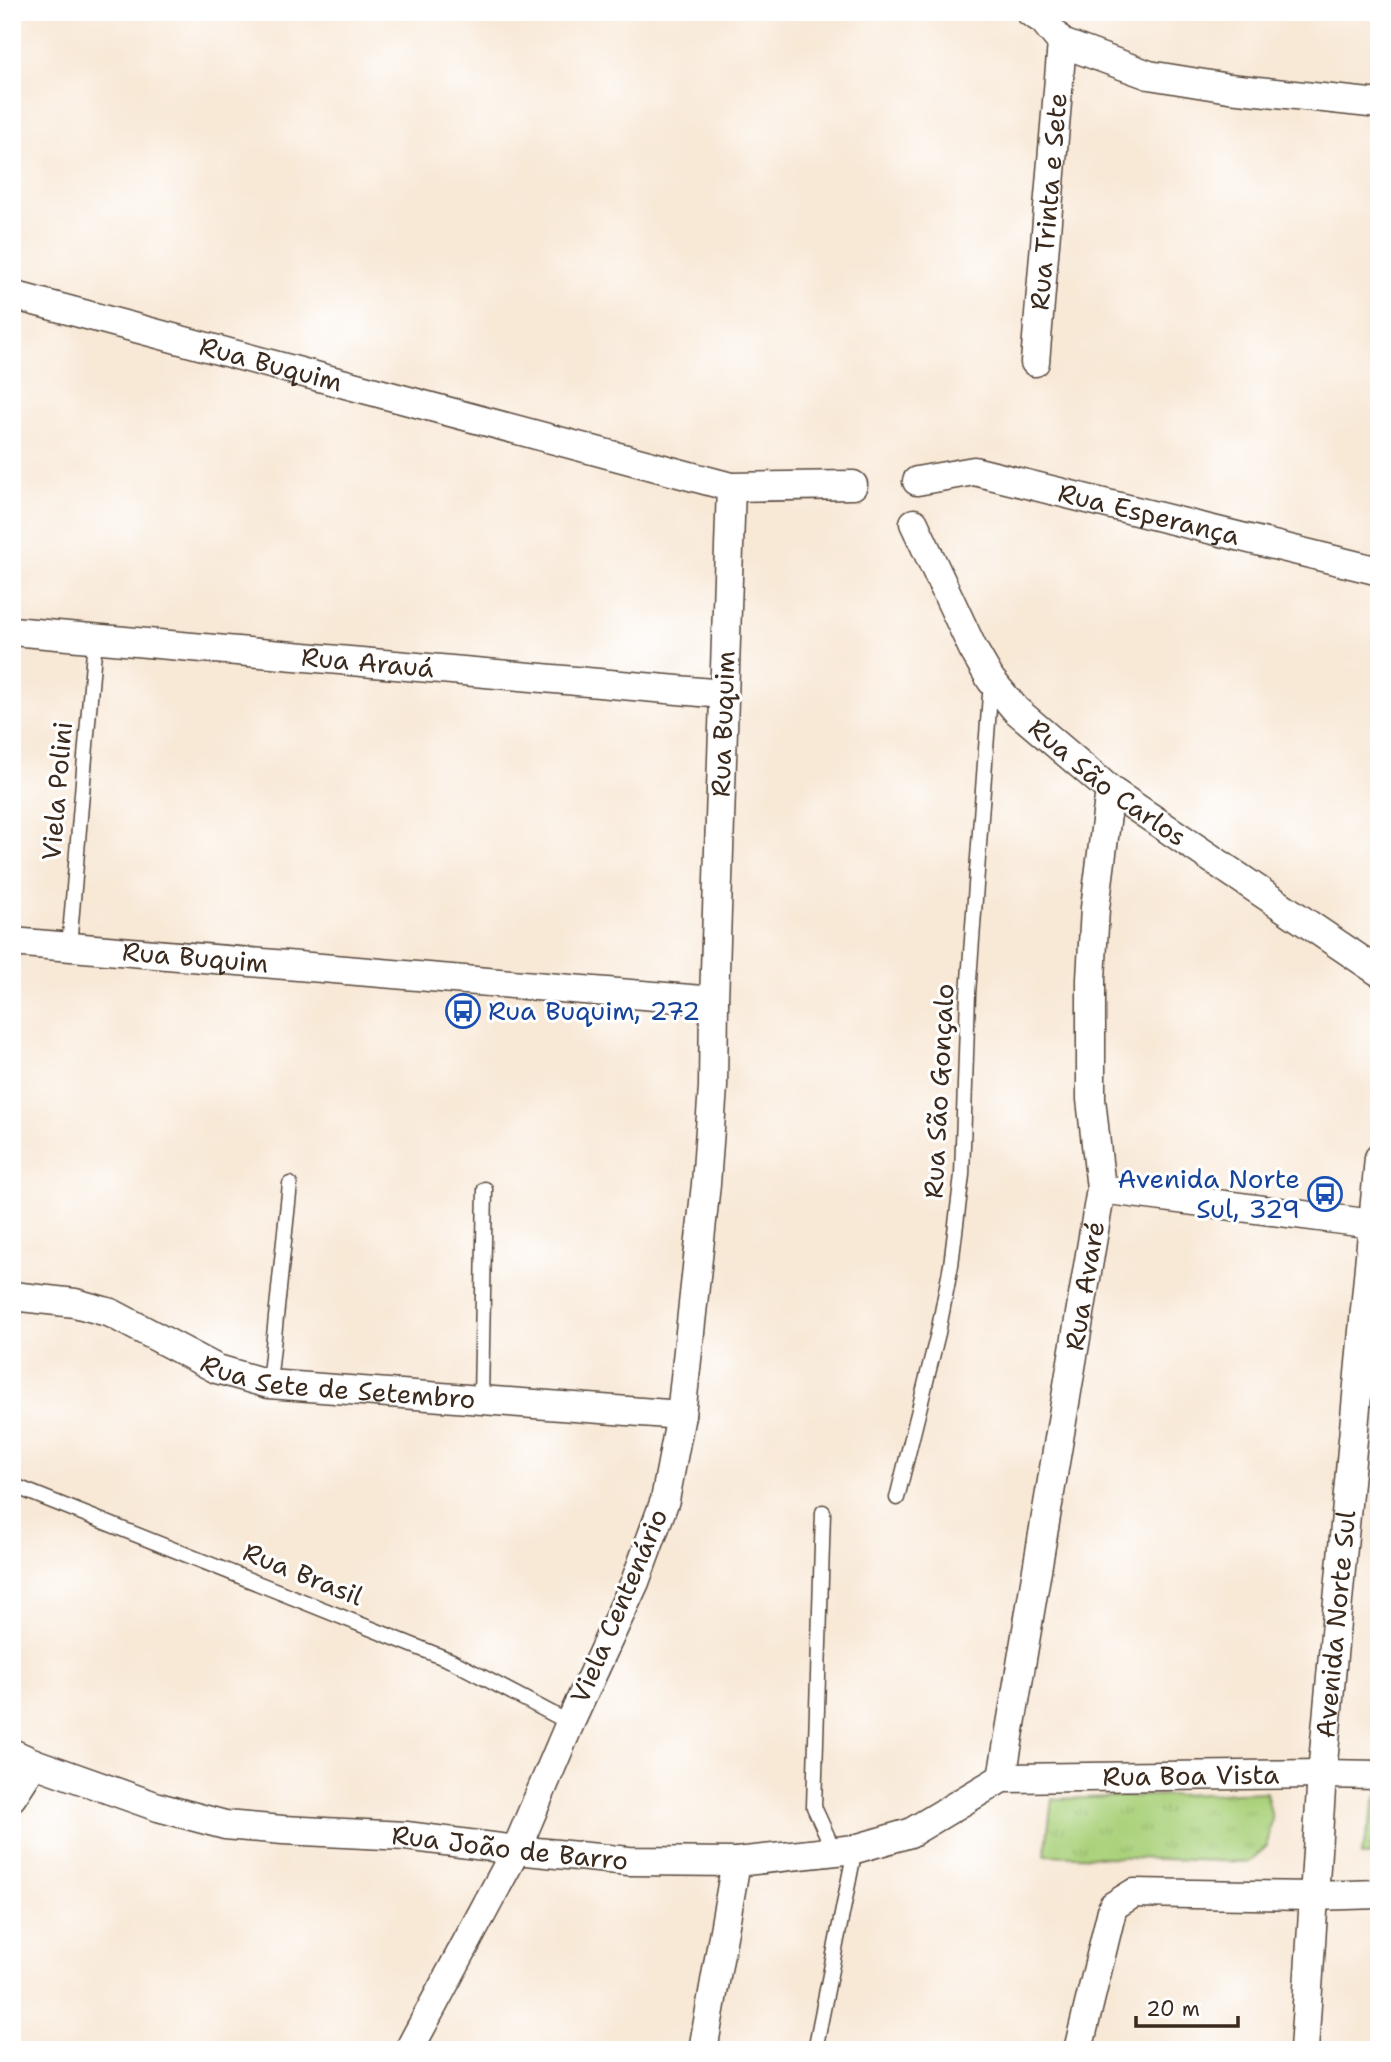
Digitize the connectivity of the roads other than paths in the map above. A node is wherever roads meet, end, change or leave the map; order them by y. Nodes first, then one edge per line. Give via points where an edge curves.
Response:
1 (1030, 12) edge
2 (1062, 43) junction
3 (1379, 104) edge
4 (12, 295) edge
5 (1035, 362) dead end
6 (917, 481) dead end
7 (853, 485) dead end
8 (731, 487) junction
9 (915, 523) dead end
10 (1379, 571) edge
11 (12, 631) edge
12 (95, 639) junction
13 (991, 680) junction
14 (723, 694) junction
15 (1110, 790) junction
16 (12, 942) edge
17 (69, 947) junction
18 (1379, 972) edge
19 (714, 1001) junction
20 (1379, 1158) edge
21 (290, 1184) dead end
22 (485, 1189) dead end
23 (1101, 1189) junction
24 (1373, 1224) junction
25 (12, 1296) edge
26 (1371, 1326) edge
27 (270, 1384) junction
28 (481, 1399) junction
29 (681, 1415) junction
30 (12, 1485) edge
31 (897, 1498) dead end
32 (823, 1512) dead end
33 (570, 1723) junction
34 (23, 1758) edge
35 (1322, 1774) junction
36 (1379, 1776) edge
37 (1002, 1779) junction
38 (12, 1797) edge
39 (516, 1850) junction
40 (845, 1850) junction
41 (736, 1863) junction
42 (1379, 1894) edge
43 (1314, 1896) junction
44 (409, 2050) edge
45 (703, 2050) edge
46 (815, 2050) edge
47 (1077, 2050) edge
48 (1304, 2050) edge

1 - 2 street
2 - 3 street via 1149,75
2 - 5 street, Rua Trinta e Sete
4 - 8 street, Rua Buquim
6 - 10 street, Rua Esperança via 974,471
7 - 8 street
8 - 14 street, Rua Buquim
9 - 13 street, Rua São Carlos
11 - 12 street, Rua Arauá
12 - 14 street, Rua Arauá
12 - 17 lane, Viela Polini
13 - 15 street, Rua São Carlos via 1016,710
13 - 31 lane, Rua São Gonçalo via 968,994 962,1175 939,1333
14 - 19 street, Rua Buquim
15 - 18 street, Rua São Carlos
15 - 23 street, Rua Avaré via 1091,979 1091,1099
16 - 17 street, Rua Buquim
17 - 19 street, Rua Buquim
19 - 29 street, Viela Centenário via 706,1184
20 - 24 street, Avenida Norte Sul
21 - 27 lane
22 - 28 lane
23 - 24 street
23 - 37 street, Rua Avaré
24 - 26 street, Avenida Norte Sul
25 - 27 street, Rua Sete de Setembro via 75,1303 111,1313 217,1369
26 - 35 street, Avenida Norte Sul
27 - 28 street, Rua Sete de Setembro
28 - 29 street, Rua Sete de Setembro
29 - 33 street, Viela Centenário via 665,1500 635,1582
30 - 33 lane, Rua Brasil via 452,1661
32 - 40 lane via 814,1807
33 - 39 street, Viela Centenário
34 - 38 street
34 - 39 street, Rua João de Barro via 158,1807 225,1825 406,1836
35 - 36 street, Rua Boa Vista
35 - 37 street, Rua Boa Vista
35 - 43 street, Avenida Norte Sul
37 - 40 street, Rua João de Barro via 910,1833
39 - 41 street, Rua João de Barro via 629,1861
39 - 44 street, Viela Centenário
40 - 41 street, Rua João de Barro
40 - 46 lane
41 - 45 street
42 - 43 street
43 - 47 street via 1134,1893 1113,1906
43 - 48 street, Avenida Norte Sul

